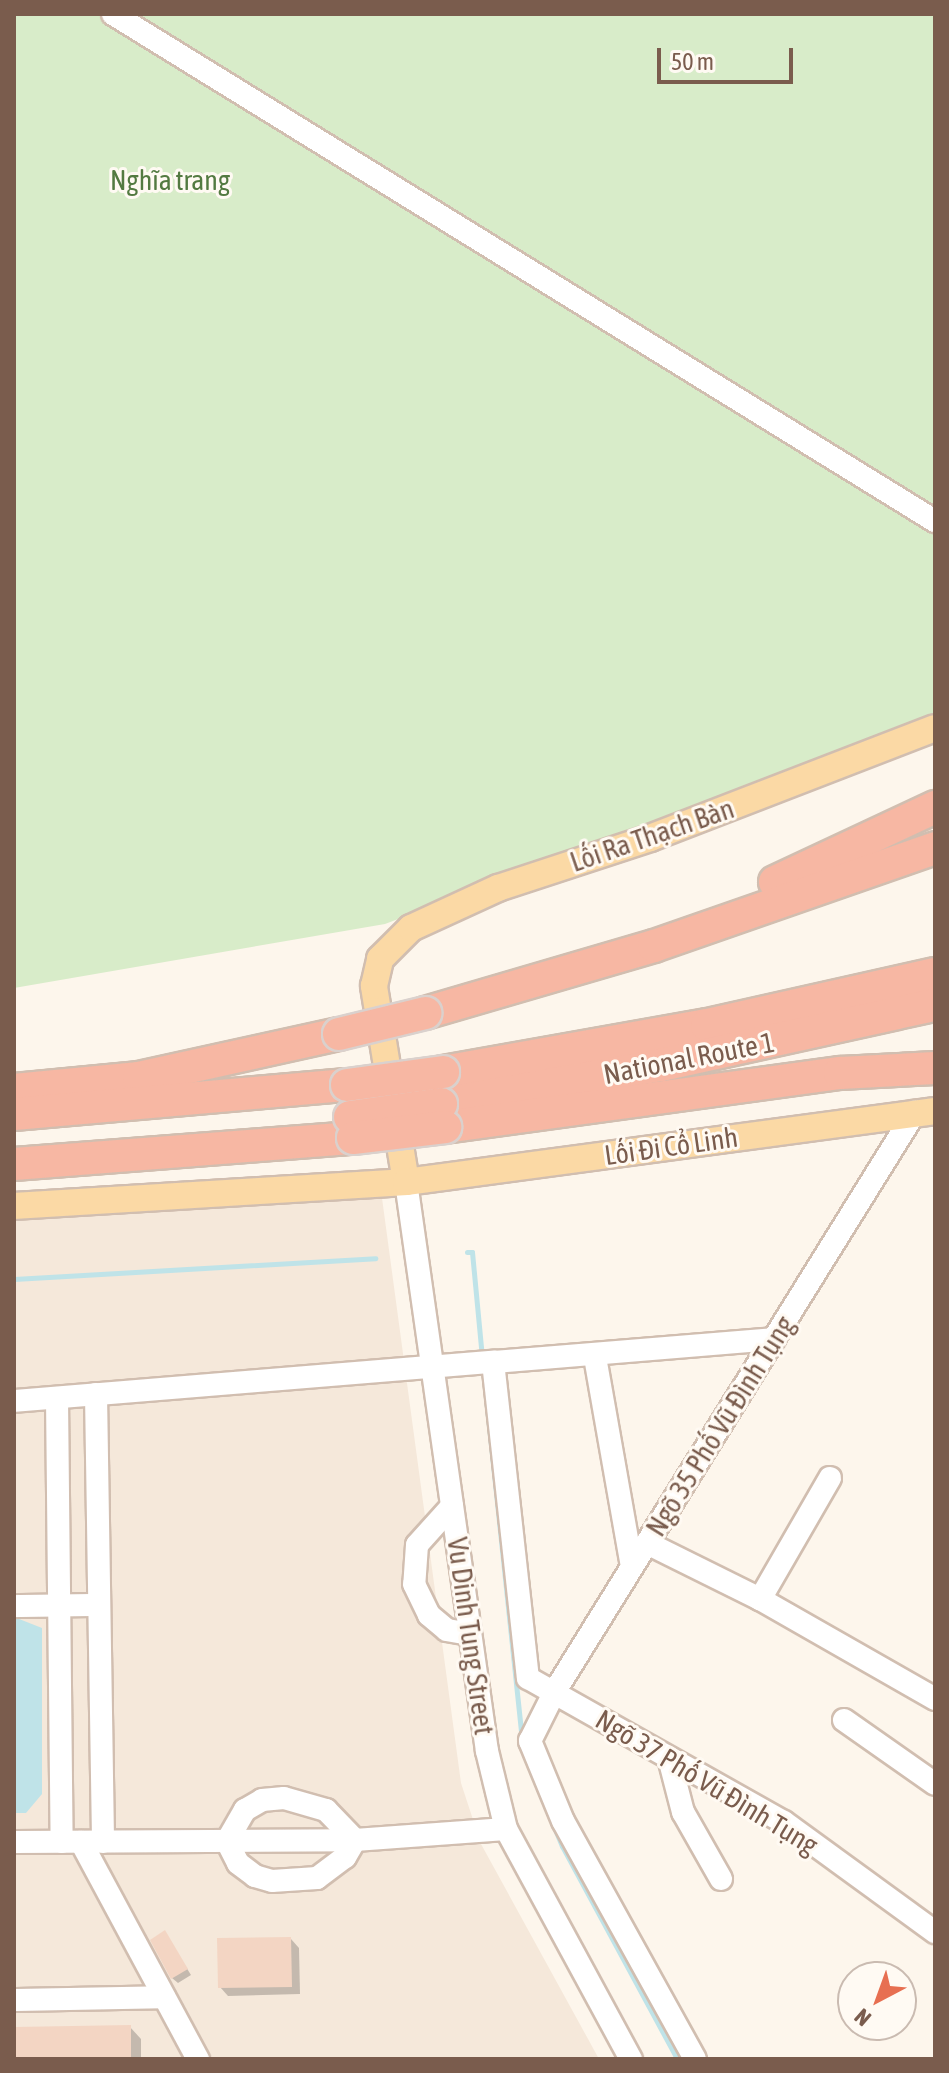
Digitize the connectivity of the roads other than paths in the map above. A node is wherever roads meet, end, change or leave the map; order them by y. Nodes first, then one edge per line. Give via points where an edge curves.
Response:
1 (113, 14) edge
2 (935, 521) edge
3 (935, 728) edge
4 (935, 807) edge
5 (935, 848) edge
6 (935, 974) edge
7 (482, 998) junction
8 (935, 1005) edge
9 (931, 1068) edge
10 (14, 1090) edge
11 (443, 1101) junction
12 (921, 1112) edge
13 (14, 1114) edge
14 (352, 1128) junction
15 (14, 1148) edge
16 (14, 1164) edge
17 (406, 1182) junction
18 (14, 1206) edge
19 (774, 1339) junction
20 (595, 1357) junction
21 (493, 1362) junction
22 (440, 1364) junction
23 (96, 1394) junction
24 (57, 1398) junction
25 (14, 1401) edge
26 (830, 1478) dead end
27 (452, 1506) junction
28 (647, 1543) junction
29 (632, 1566) junction
30 (760, 1599) junction
31 (59, 1605) junction
32 (99, 1605) junction
33 (14, 1606) edge
34 (470, 1634) junction
35 (555, 1691) junction
36 (935, 1699) edge
37 (844, 1720) dead end
38 (669, 1758) junction
39 (935, 1784) edge
40 (506, 1829) junction
41 (355, 1840) junction
42 (227, 1841) junction
43 (14, 1842) edge
44 (82, 1842) junction
45 (721, 1879) dead end
46 (935, 1932) edge
47 (164, 1997) junction
48 (14, 2000) edge
49 (198, 2059) edge
50 (631, 2059) edge
51 (695, 2059) edge

1 - 2 street
3 - 17 main road, Lối Ra Thạch Bàn via 433,914 380,959 374,986
4 - 7 highway via 675,925
5 - 7 highway via 654,946
6 - 11 highway, National Route 1 via 707,1025
7 - 10 highway, bridge via 139,1078
8 - 11 highway, National Route 1 via 661,1065
9 - 11 highway
11 - 13 highway, bridge via 347,1085
11 - 14 highway, bridge
12 - 17 main road, Lối Đi Cổ Linh
12 - 19 street, Ngõ 35 Phố Vũ Đình Tụng
14 - 15 highway
14 - 16 highway
17 - 18 main road, Lối Đi Cổ Linh
17 - 22 street, Vu Dinh Tung Street
19 - 20 street
19 - 28 street, Ngõ 35 Phố Vũ Đình Tụng
20 - 21 street
20 - 29 street
21 - 22 street
21 - 35 street, Ngõ 37 Phố Vũ Đình Tụng via 528,1678
22 - 23 street
22 - 27 street, Vu Dinh Tung Street
23 - 24 street
23 - 32 street
24 - 25 street
24 - 31 street
26 - 30 street
27 - 34 street, Vu Dinh Tung Street
27 - 34 street via 417,1545 414,1584 429,1615 447,1630
28 - 29 street, Ngõ 35 Phố Vũ Đình Tụng
28 - 30 street
29 - 35 street, Ngõ 35 Phố Vũ Đình Tụng
30 - 36 street
31 - 32 street
31 - 33 street
31 - 44 street
32 - 44 street
34 - 40 street, Vu Dinh Tung Street via 487,1751
35 - 38 street, Ngõ 37 Phố Vũ Đình Tụng
35 - 51 street, Ngõ 35 Phố Vũ Đình Tụng via 530,1741 563,1821
37 - 39 street
38 - 45 street via 683,1812
38 - 46 street, Ngõ 37 Phố Vũ Đình Tụng via 784,1822
40 - 41 street
40 - 50 street, Vu Dinh Tung Street
41 - 42 street
41 - 42 street via 332,1869 295,1881 255,1876 238,1863
41 - 42 street via 326,1810 284,1798 262,1800 245,1810
42 - 44 street
43 - 44 street
44 - 47 street
47 - 48 street
47 - 49 street

